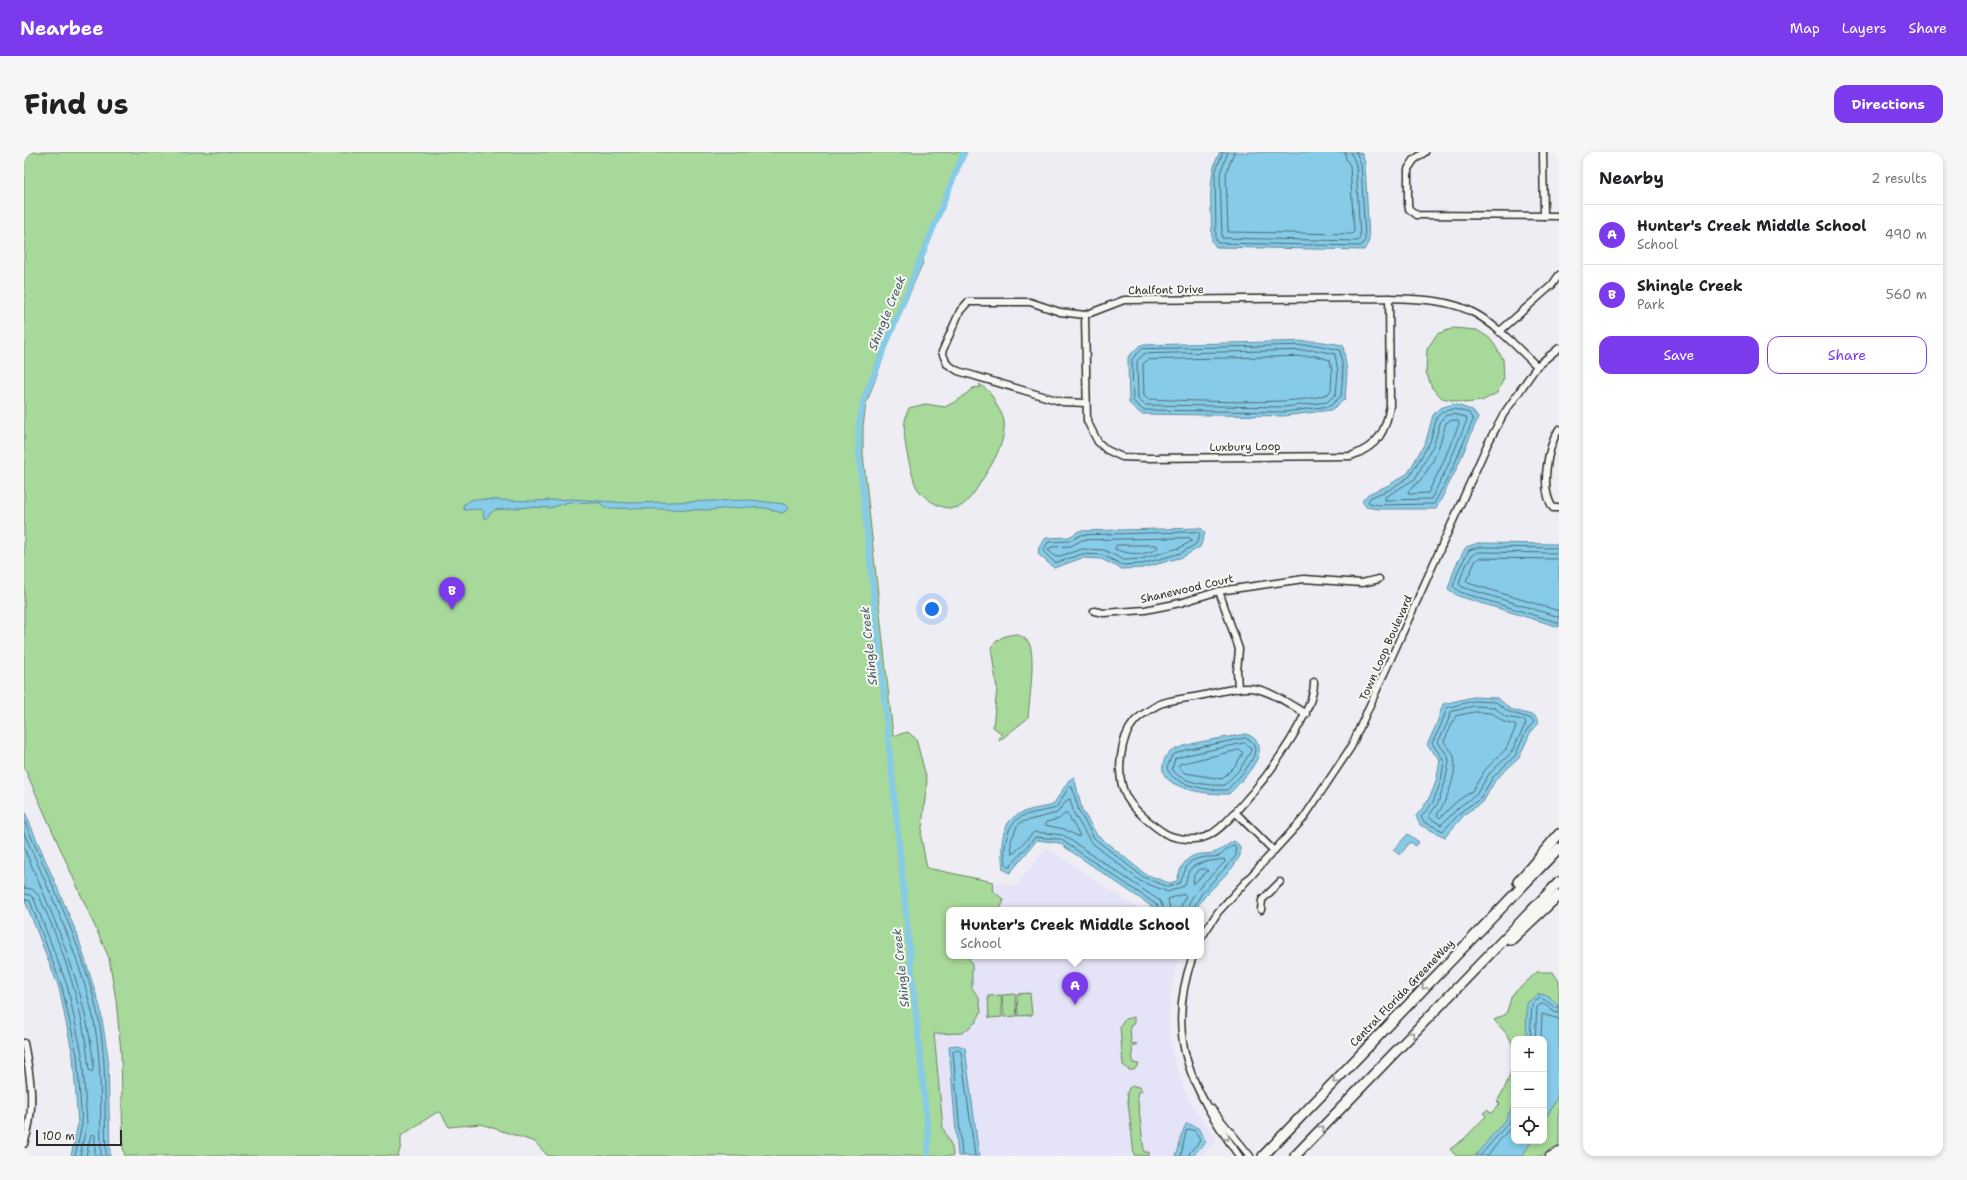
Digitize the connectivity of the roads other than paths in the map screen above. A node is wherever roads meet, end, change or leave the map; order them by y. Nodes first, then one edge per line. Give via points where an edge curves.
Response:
1 (1425, 152) edge
2 (1543, 152) edge
3 (1544, 216) junction
4 (1559, 216) edge
5 (1559, 275) edge
6 (1389, 298) junction
7 (1085, 315) junction
8 (1499, 332) junction
9 (1559, 348) edge
10 (1537, 366) junction
11 (1086, 403) junction
12 (1559, 429) edge
13 (1559, 508) edge
14 (1379, 579) dead end
15 (1219, 590) junction
16 (1094, 611) dead end
17 (1314, 682) dead end
18 (1238, 689) junction
19 (1306, 714) junction
20 (1235, 812) junction
21 (1559, 834) edge
22 (1559, 848) edge
23 (1273, 850) junction
24 (1280, 882) dead end
25 (1559, 882) edge
26 (1559, 895) edge
27 (1260, 910) dead end
28 (1204, 933) edge
29 (1191, 959) edge
30 (1441, 969) junction
31 (1458, 985) junction
32 (24, 1043) edge
33 (1200, 1096) junction
34 (24, 1144) edge
35 (1559, 1151) edge
36 (1266, 1153) edge
37 (1239, 1156) edge
38 (1250, 1156) edge
39 (1295, 1156) edge
40 (1549, 1156) edge

1 - 3 street via 1414,160 1408,169 1408,204 1409,209 1417,215
2 - 3 street
3 - 4 street
5 - 8 street via 1552,285
6 - 7 street, Chalfont Drive via 1124,300
6 - 8 street, Chalfont Drive via 1430,300 1453,305 1476,314
6 - 11 street, Luxbury Loop via 1388,422 1372,445 1351,456 1122,457 1107,450 1098,442 1087,421
7 - 11 street, Luxbury Loop
7 - 11 street, Chalfont Drive via 1060,312 1030,302 968,302 960,311 942,352 947,364 958,371 1063,402
8 - 10 street, Chalfont Drive
9 - 10 street, Town Loop Boulevard
10 - 23 street, Town Loop Boulevard via 1503,416 1488,444 1351,747 1303,819
12 - 13 street via 1549,451 1547,466 1549,501 1553,508
14 - 15 street, Shanewood Court via 1362,583 1304,579
15 - 16 street, Shanewood Court via 1180,603 1145,610 1104,613
15 - 18 street via 1239,649
17 - 19 street via 1315,691
18 - 19 street via 1257,689
18 - 20 street via 1157,705 1134,722 1124,742 1120,769 1125,794 1138,811 1167,834 1186,839 1205,837
19 - 20 street via 1265,777
20 - 23 street
21 - 30 highway
22 - 30 highway, Central Florida GreeneWay
23 - 28 street, Town Loop Boulevard via 1218,912
24 - 27 street via 1262,900
25 - 31 highway
26 - 31 highway
29 - 33 street via 1183,986 1181,1022 1189,1069
30 -> 36 highway, Central Florida GreeneWay
39 -> 31 highway
32 - 34 street via 32,1115
33 -> 37 street
33 - 38 street
35 - 40 street

